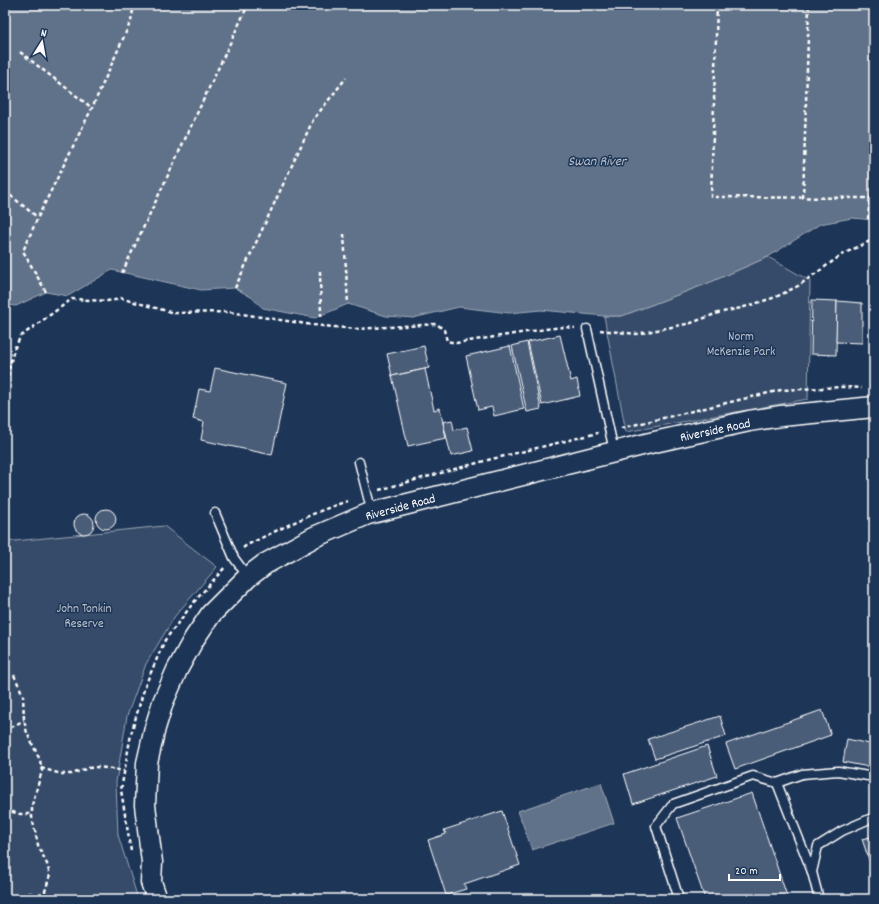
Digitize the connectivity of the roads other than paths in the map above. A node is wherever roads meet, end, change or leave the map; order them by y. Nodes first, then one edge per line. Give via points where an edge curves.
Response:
1 (587, 329) road end
2 (874, 407) edge
3 (614, 451) junction
4 (359, 462) dead end
5 (370, 504) junction
6 (216, 513) dead end
7 (248, 577) junction
8 (874, 777) edge
9 (777, 783) junction
10 (874, 817) edge
11 (142, 860) junction
12 (812, 872) junction
13 (157, 899) edge
14 (171, 899) edge
15 (680, 899) edge
16 (819, 899) edge

1 - 3 lane
2 - 3 street, Riverside Road via 781,416
3 - 5 street, Riverside Road
4 - 5 lane
5 - 7 street, Riverside Road via 265,564
6 - 7 lane via 234,558
7 - 11 street, Riverside Road via 212,614 194,638 163,702 147,763
8 - 9 lane via 838,771 802,774
9 - 12 lane
9 - 15 lane via 753,776 673,804 656,826
10 - 12 lane via 842,830 818,846
11 - 13 street, Riverside Road
11 - 14 street, Riverside Road via 165,882
12 - 16 lane

